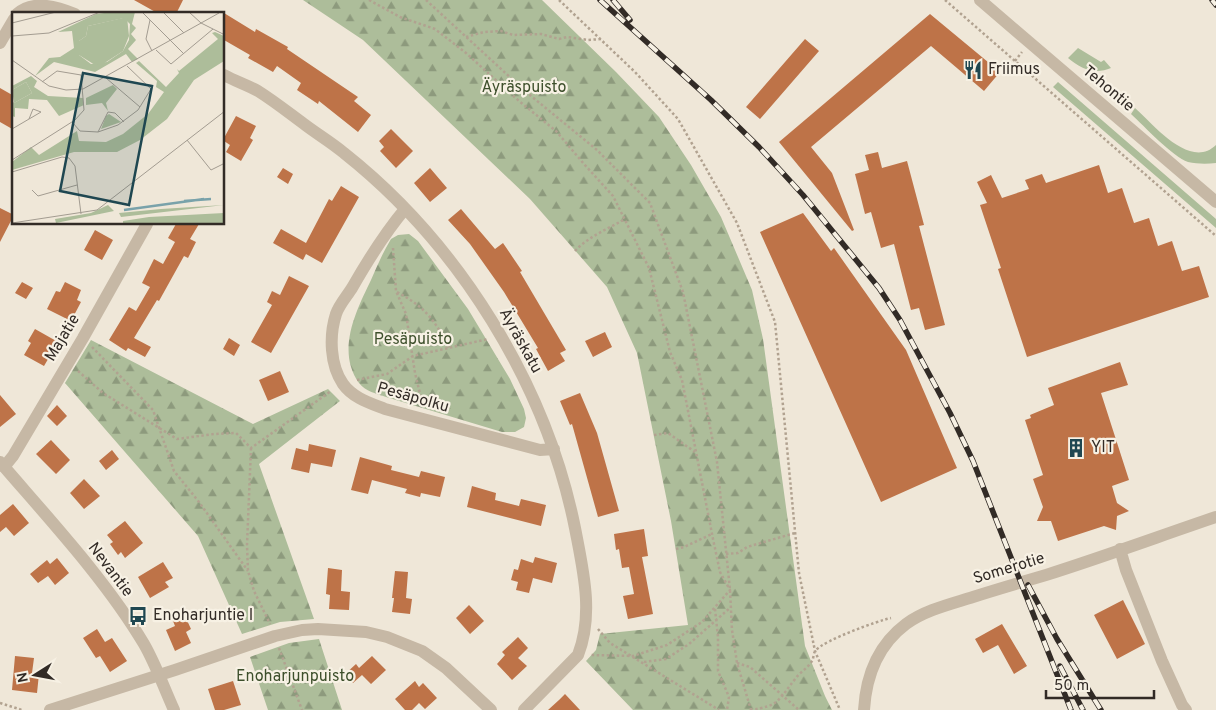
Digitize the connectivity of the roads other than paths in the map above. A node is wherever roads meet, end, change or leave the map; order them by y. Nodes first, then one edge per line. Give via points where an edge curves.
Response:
1 (980, 0) edge
2 (19, 12) edge
3 (70, 12) edge
4 (12, 23) edge
5 (0, 43) edge
6 (226, 80) edge
7 (1216, 202) edge
8 (405, 209) junction
9 (146, 225) edge
10 (554, 450) junction
11 (2, 465) edge
12 (1216, 517) edge
13 (1120, 549) junction
14 (159, 674) junction
15 (50, 710) edge
16 (174, 710) edge
17 (491, 710) edge
18 (524, 710) edge
19 (864, 710) edge
20 (1186, 710) edge

1 - 7 street, Tehontie
2 - 3 street via 27,4 43,1
4 - 5 street
6 - 8 street, Äyräskatu via 258,92 344,152
8 - 10 street, Äyräskatu via 454,264 484,308 520,370
8 - 10 street, Pesäpolku via 375,247 336,314 332,344 334,365 343,384 362,400 540,450
9 - 11 street, Majatie via 13,456
10 - 18 street, Äyräskatu via 572,510 587,598 578,655
11 - 14 street, Nevantie via 94,573 145,644
12 - 13 street, Somerotie
13 - 19 street, Somerotie via 921,615 894,635 876,661 868,681
13 - 20 street via 1162,661
14 - 15 street
14 - 16 street, Nevantie
14 - 17 street via 302,630 366,632 422,651 446,668

